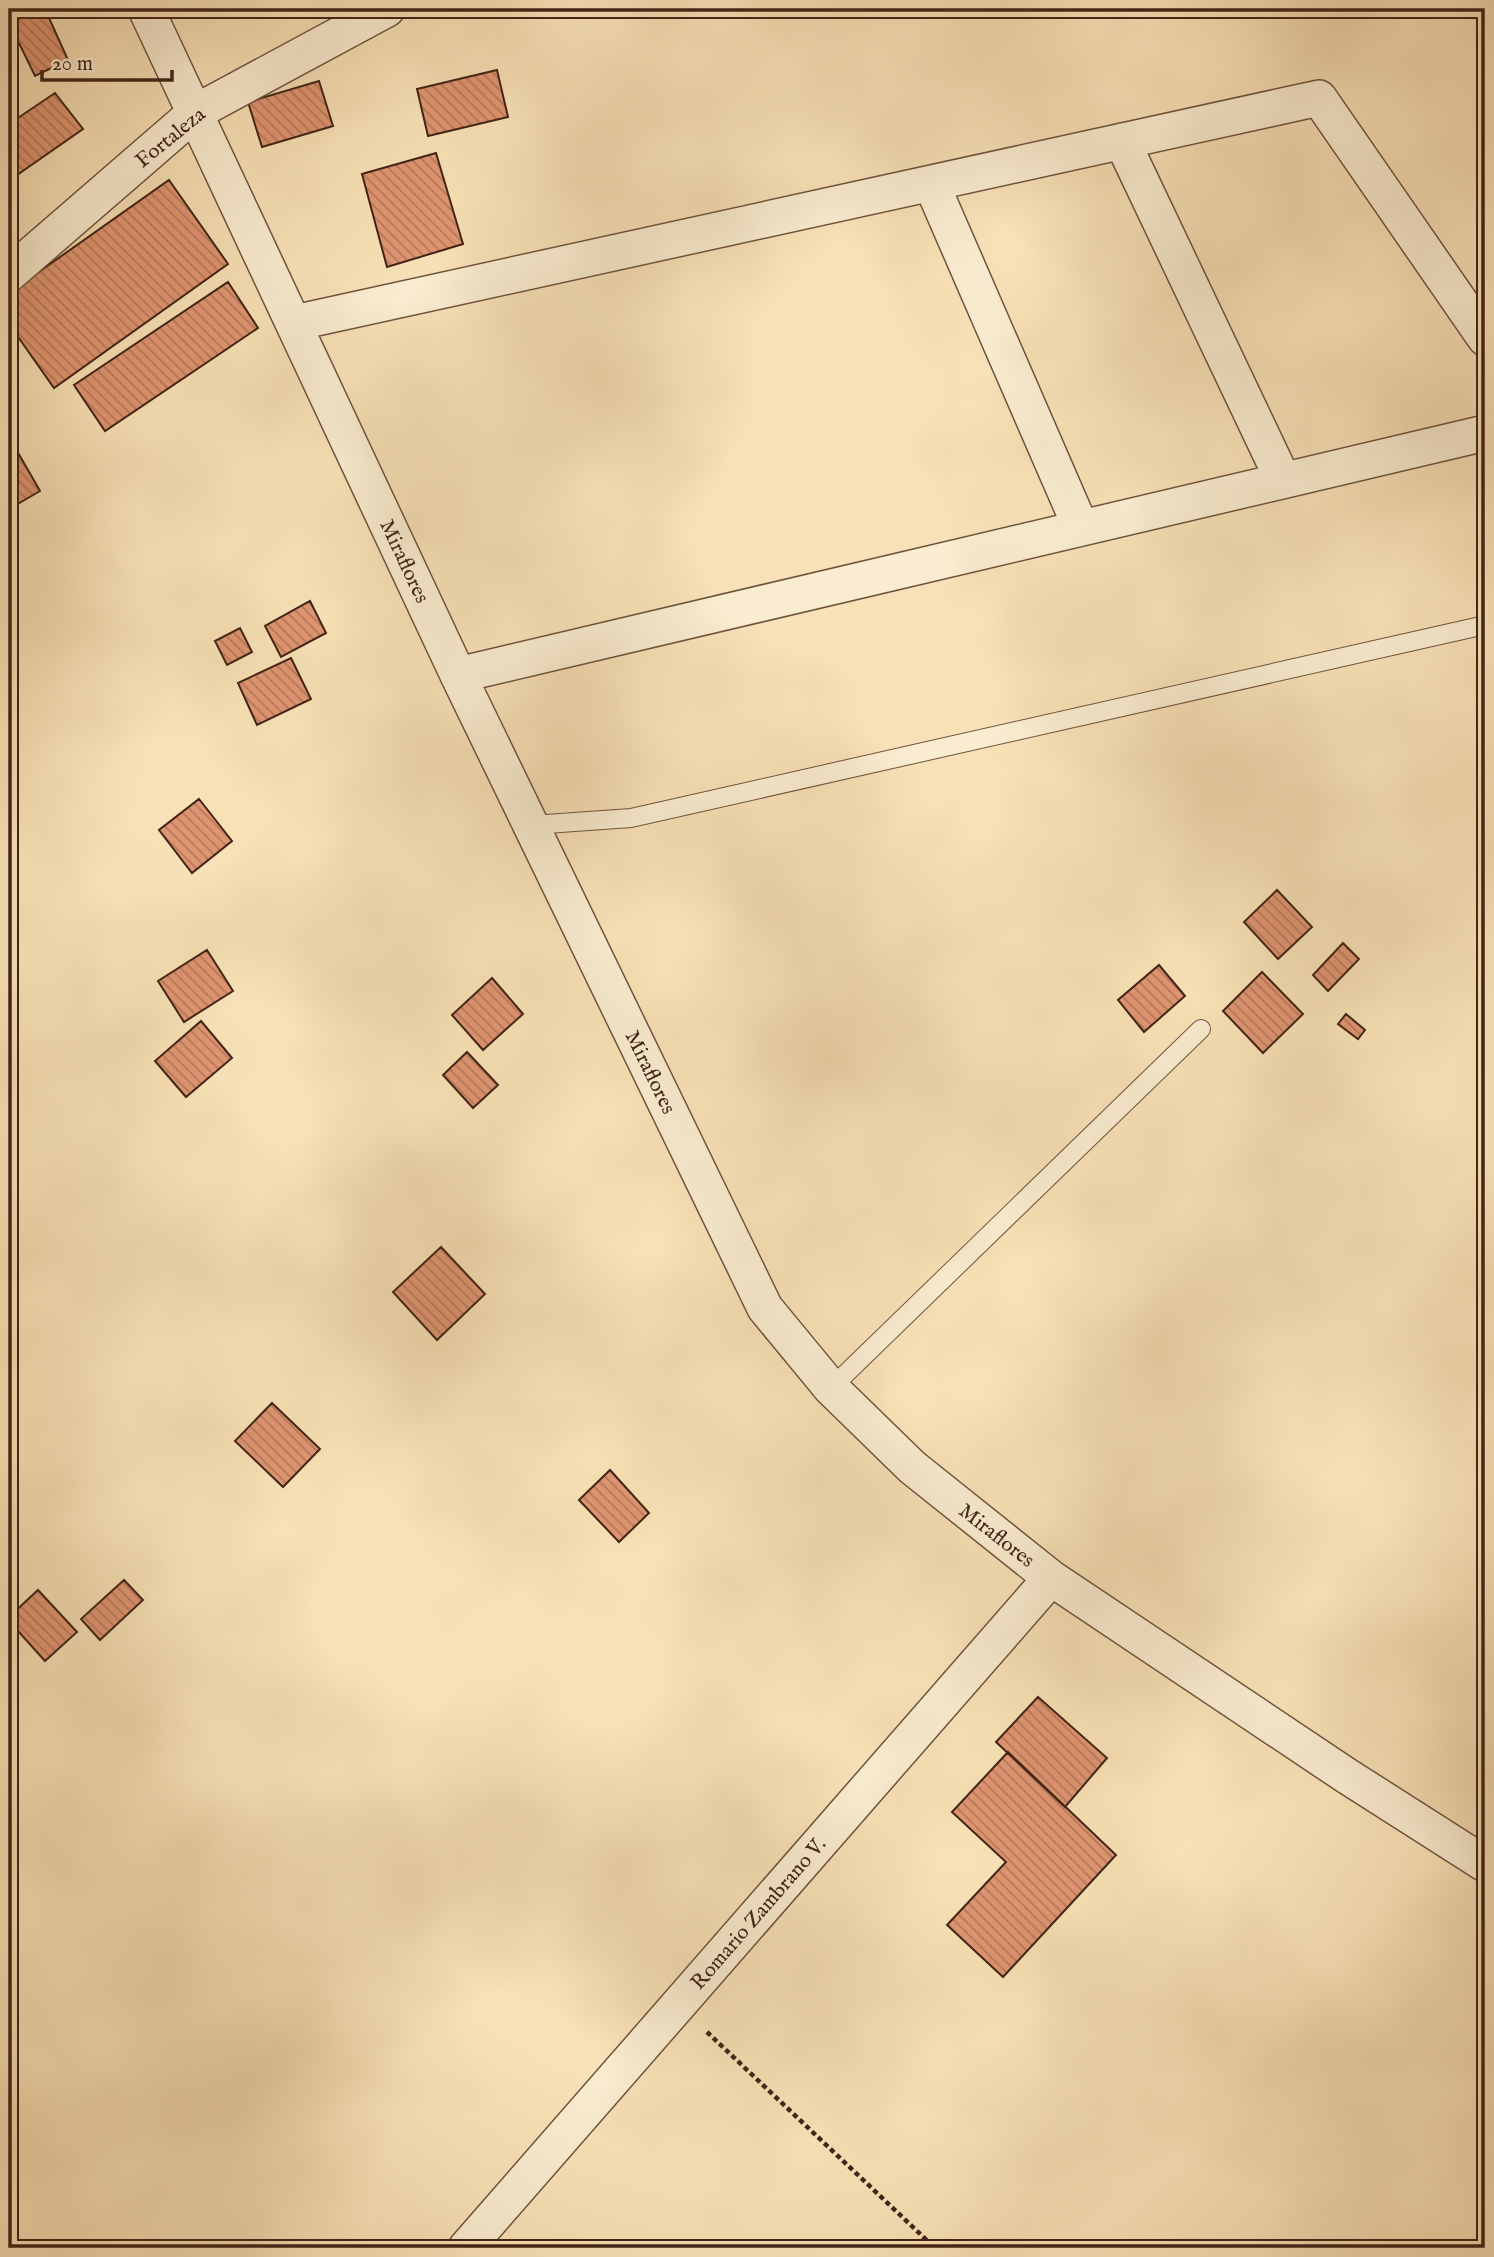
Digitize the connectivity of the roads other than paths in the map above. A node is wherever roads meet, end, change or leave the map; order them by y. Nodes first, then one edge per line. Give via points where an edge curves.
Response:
1 (146, 9) edge
2 (387, 9) edge
3 (195, 112) junction
4 (1122, 141) junction
5 (931, 183) junction
6 (9, 274) edge
7 (294, 323) junction
8 (1485, 338) edge
9 (1485, 433) edge
10 (1283, 480) junction
11 (1081, 528) junction
12 (1485, 625) edge
13 (458, 675) junction
14 (531, 825) junction
15 (1201, 1029) dead end
16 (831, 1388) junction
17 (1051, 1578) junction
18 (1485, 1864) edge
19 (466, 2248) edge

1 - 3 street, Miraflores
2 - 3 street, Fortaleza
3 - 6 street, Fortaleza
3 - 7 street, Miraflores
4 - 5 street
4 - 8 street via 1318,98
4 - 10 street
5 - 7 street
5 - 11 street
7 - 13 street, Miraflores
9 - 10 street
10 - 11 street
11 - 13 street
12 - 14 lane via 631,818
13 - 14 street, Miraflores
14 - 16 street, Miraflores via 765,1308
15 - 16 lane
16 - 17 street, Miraflores via 912,1467
17 - 18 street, Miraflores
17 - 19 street, Romario Zambrano V.

